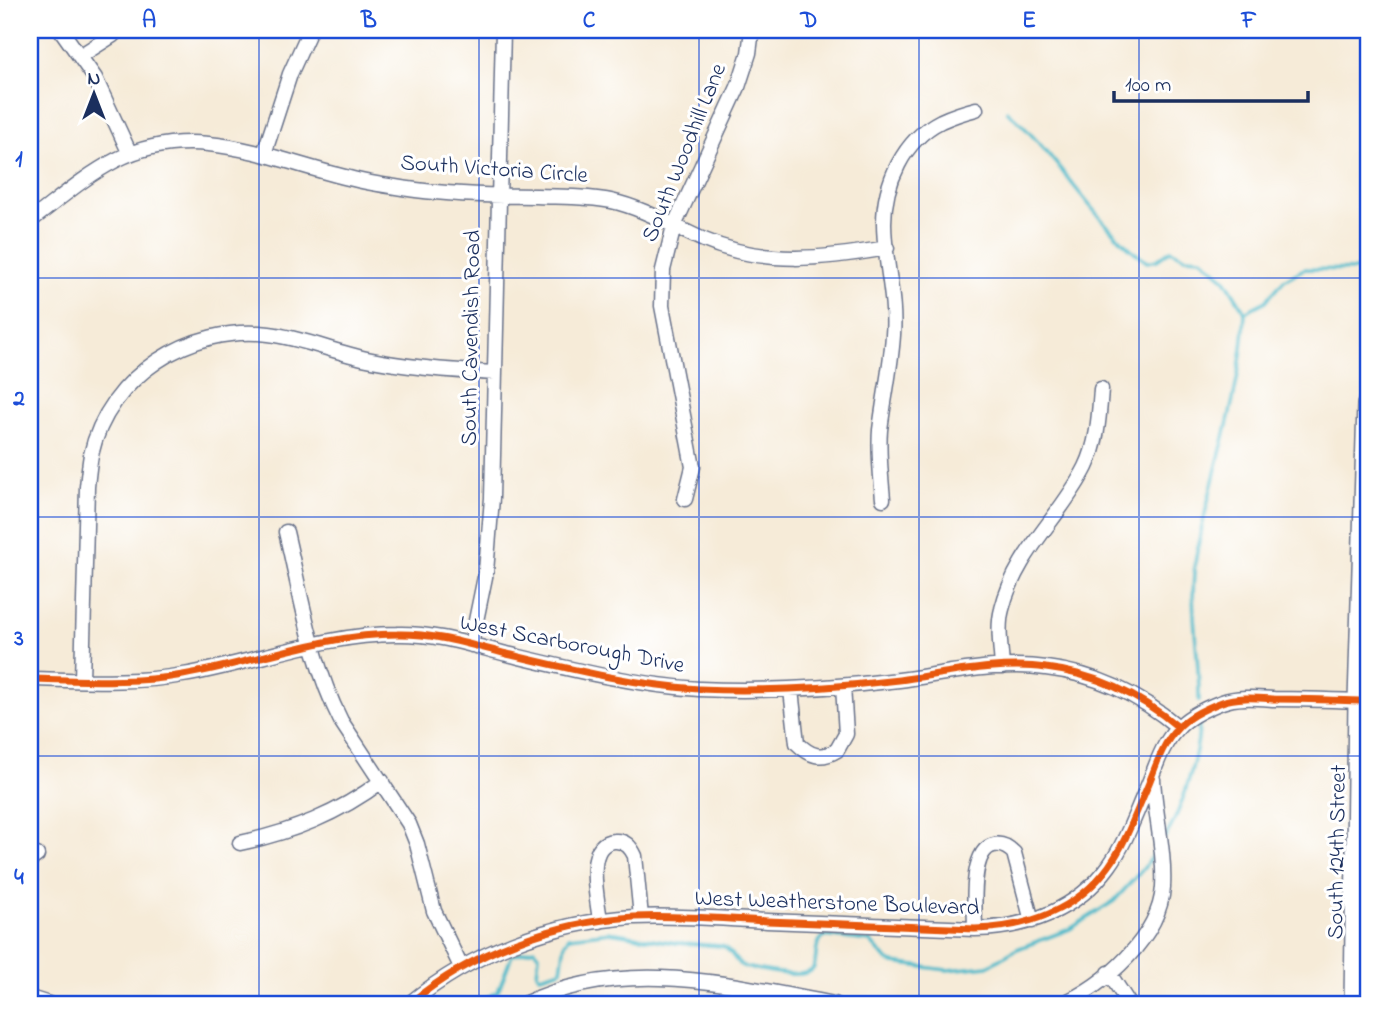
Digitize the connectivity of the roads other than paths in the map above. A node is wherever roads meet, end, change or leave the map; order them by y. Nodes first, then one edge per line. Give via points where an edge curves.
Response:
1 (61, 30) edge
2 (310, 30) edge
3 (503, 30) edge
4 (752, 30) edge
5 (113, 35) dead end
6 (80, 55) junction
7 (975, 108) dead end
8 (130, 154) junction
9 (264, 154) junction
10 (498, 196) junction
11 (30, 221) edge
12 (674, 226) junction
13 (887, 248) junction
14 (495, 373) junction
15 (1101, 388) dead end
16 (1368, 405) edge
17 (685, 499) dead end
18 (883, 499) dead end
19 (286, 532) dead end
20 (313, 645) junction
21 (471, 645) junction
22 (1002, 667) junction
23 (30, 679) edge
24 (82, 680) junction
25 (843, 686) junction
26 (791, 690) junction
27 (1359, 701) junction
28 (1178, 727) junction
29 (1153, 774) junction
30 (382, 781) junction
31 (240, 843) dead end
32 (641, 917) junction
33 (600, 921) junction
34 (1032, 921) junction
35 (975, 929) junction
36 (461, 967) junction
37 (1109, 973) junction
38 (30, 998) edge
39 (1079, 1001) edge
40 (49, 1004) edge
41 (409, 1004) edge
42 (524, 1004) edge
43 (835, 1004) edge
44 (1060, 1004) edge
45 (1129, 1004) edge
46 (1355, 1004) edge

1 - 6 street
2 - 9 street
3 - 10 street, South Cavendish Road
4 - 12 street, South Woodhill Lane via 738,87
5 - 6 street
6 - 8 street
7 - 13 street via 920,135 899,163 886,201
8 - 9 street, South Victoria Circle via 159,145 194,142
8 - 11 street, South Victoria Circle via 90,176
9 - 10 street, South Victoria Circle via 353,180
10 - 12 street, South Victoria Circle via 608,200
10 - 14 street, South Cavendish Road
12 - 13 street, South Victoria Circle via 723,247 779,257 830,258
12 - 17 street, South Woodhill Lane via 663,270 662,306 692,467
13 - 18 street via 893,335 880,432
14 - 21 street, South Cavendish Road via 489,538
14 - 24 street via 396,364 279,335 236,332 209,337 161,358 116,401 91,456
15 - 22 street via 1094,447 1086,467 1017,566 1001,610
16 - 27 street, South 124th Street
19 - 20 street
20 - 21 street, West Scarborough Drive via 400,634
20 - 24 street, West Scarborough Drive via 179,676
20 - 30 street via 336,712
21 - 26 street, West Scarborough Drive via 643,683 694,689
22 - 25 street, West Scarborough Drive
22 - 28 street, West Scarborough Drive via 1042,667 1093,677 1133,694
23 - 24 street, West Scarborough Drive
25 - 26 street, West Scarborough Drive
25 - 26 street via 846,734 837,750 822,756 811,755 797,743
27 - 28 street via 1224,701
27 - 46 street, South 124th Street
28 - 29 street, West Weatherstone Boulevard
29 - 34 street, West Weatherstone Boulevard via 1109,866 1069,904
29 - 37 street, West Weatherstone Boulevard via 1163,887 1160,906 1144,937
30 - 31 street via 319,819
30 - 36 street via 413,834 434,911
32 - 33 street, West Weatherstone Boulevard
32 - 33 street via 635,856 624,842 609,841 600,846 594,860
32 - 35 street, West Weatherstone Boulevard
33 - 36 street, West Weatherstone Boulevard via 538,934
34 - 35 street, West Weatherstone Boulevard
34 - 35 street via 1014,853 994,845 977,863
36 - 41 street, West Weatherstone Boulevard
37 - 39 street, West Weatherstone Boulevard
37 - 45 street
38 - 40 street
39 - 44 street, West Weatherstone Boulevard
42 - 43 street via 590,983 664,976

